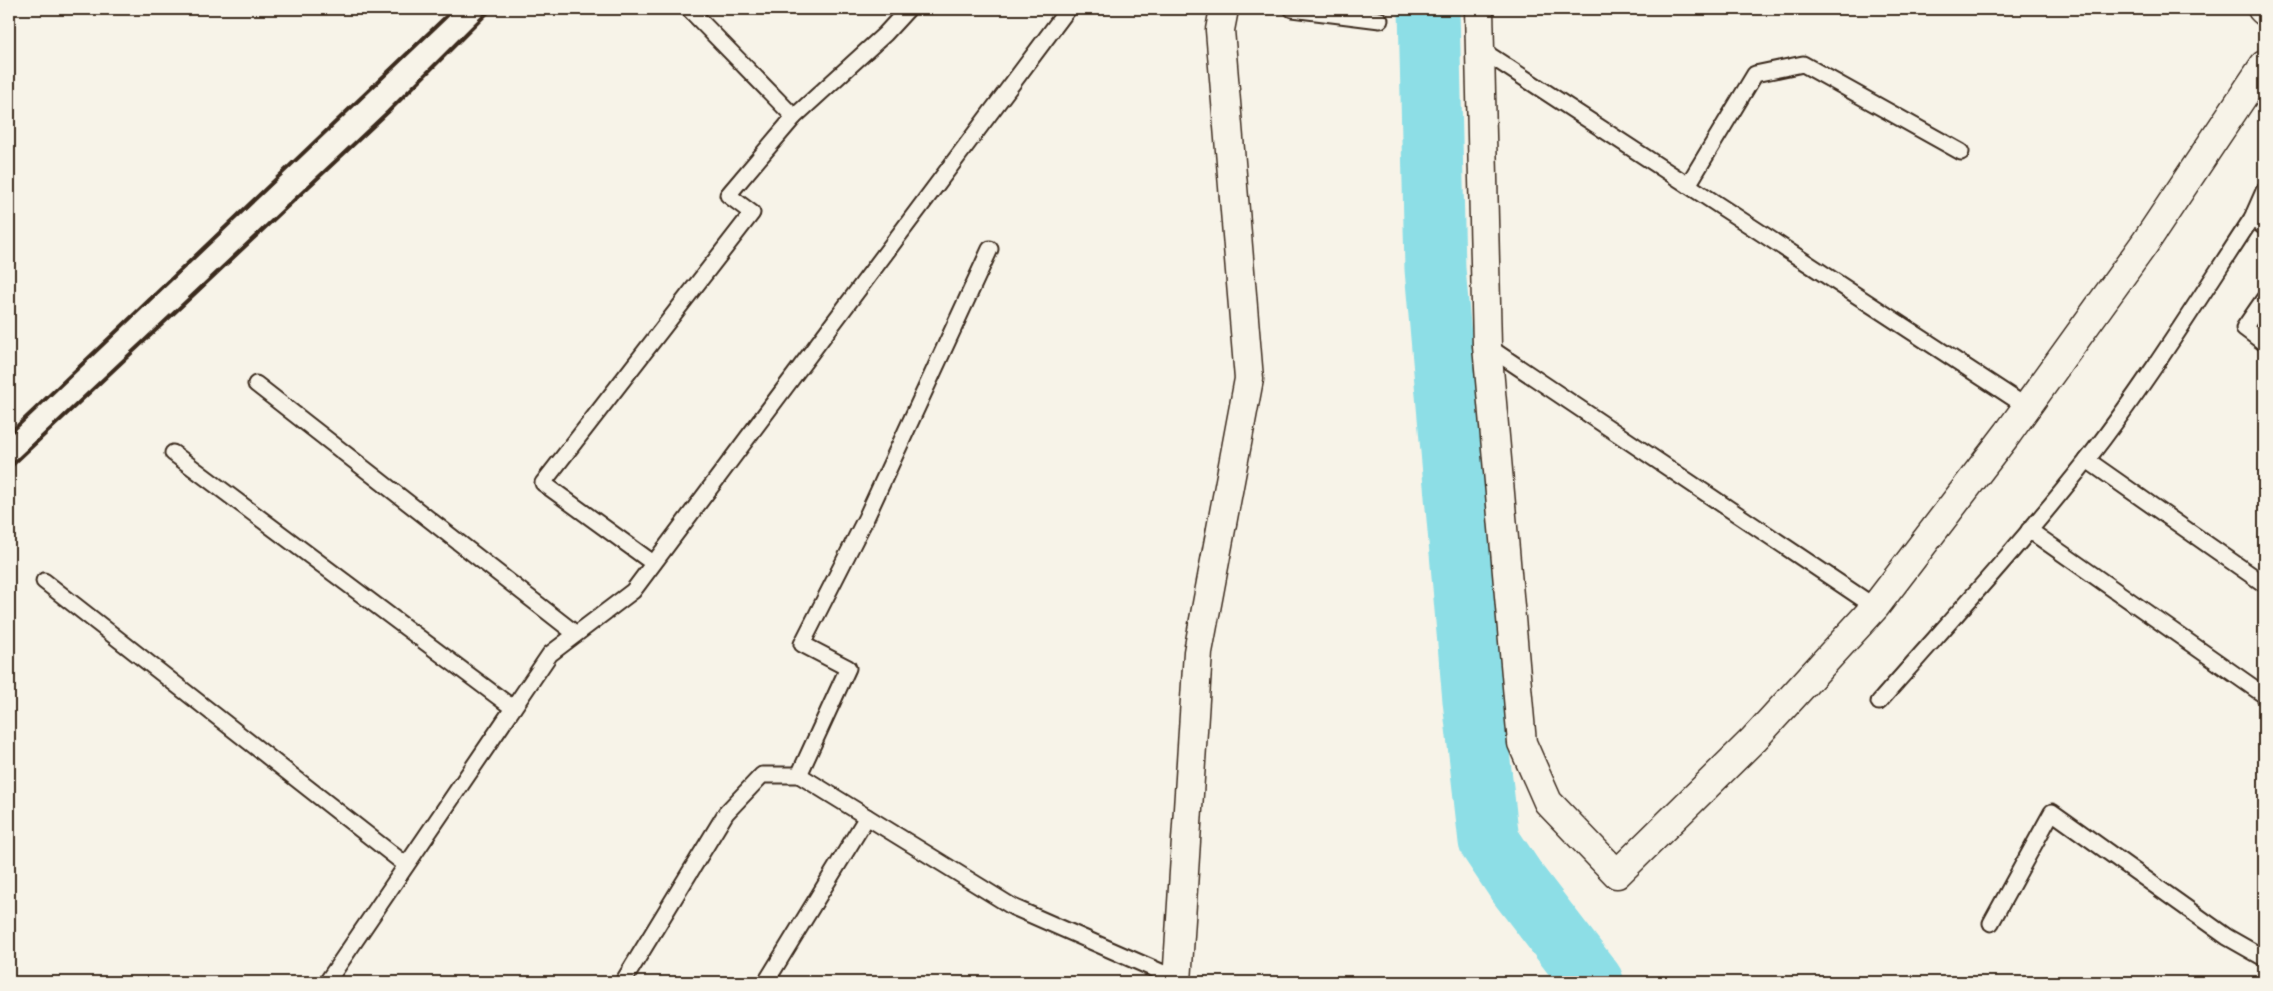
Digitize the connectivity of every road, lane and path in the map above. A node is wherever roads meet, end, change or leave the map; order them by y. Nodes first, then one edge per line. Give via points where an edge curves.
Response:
1 (689, 9) edge
2 (908, 9) edge
3 (1068, 9) edge
4 (1224, 9) edge
5 (1292, 9) edge
6 (1479, 9) edge
7 (1380, 20) dead end
8 (1480, 49) junction
9 (2264, 65) edge
10 (794, 117) junction
11 (1961, 152) dead end
12 (1688, 185) junction
13 (2264, 191) edge
14 (2252, 218) junction
15 (2264, 228) edge
16 (990, 249) dead end
17 (2264, 299) edge
18 (2264, 343) edge
19 (1487, 346) junction
20 (256, 384) dead end
21 (2027, 407) junction
22 (173, 453) dead end
23 (2087, 460) junction
24 (2029, 530) junction
25 (653, 563) junction
26 (44, 581) dead end
27 (2264, 584) edge
28 (1875, 606) junction
29 (576, 634) junction
30 (2264, 695) edge
31 (1879, 702) dead end
32 (513, 708) junction
33 (799, 774) junction
34 (867, 817) junction
35 (406, 865) junction
36 (1991, 923) dead end
37 (2264, 958) edge
38 (1177, 981) edge
39 (327, 982) edge
40 (623, 982) edge
41 (766, 982) edge

1 - 10 lane
2 - 10 lane
3 - 25 lane
4 - 38 street via 1220,30 1249,380 1198,652
5 - 7 lane
6 - 8 street
8 - 12 lane
8 - 19 street
9 - 21 street via 2145,243
10 - 25 lane via 728,195 752,213 543,483
11 - 12 lane via 1803,64 1755,74
12 - 21 lane
13 - 14 lane
14 - 15 lane
14 - 23 lane via 2143,384
16 - 33 lane via 866,518 802,644 848,668
17 - 18 lane via 2244,328
19 - 28 lane
19 - 28 street via 1522,743 1548,802 1617,874 1753,740
20 - 29 lane
21 - 28 street
22 - 32 lane
23 - 24 lane
23 - 27 lane
24 - 30 lane
24 - 31 lane
25 - 29 lane via 632,591
26 - 35 lane
29 - 32 lane via 550,654
32 - 35 lane
33 - 34 lane
33 - 40 lane via 762,775 726,813
34 - 38 lane via 1012,907
34 - 41 lane
35 - 39 lane
36 - 37 lane via 2052,812 2227,938

